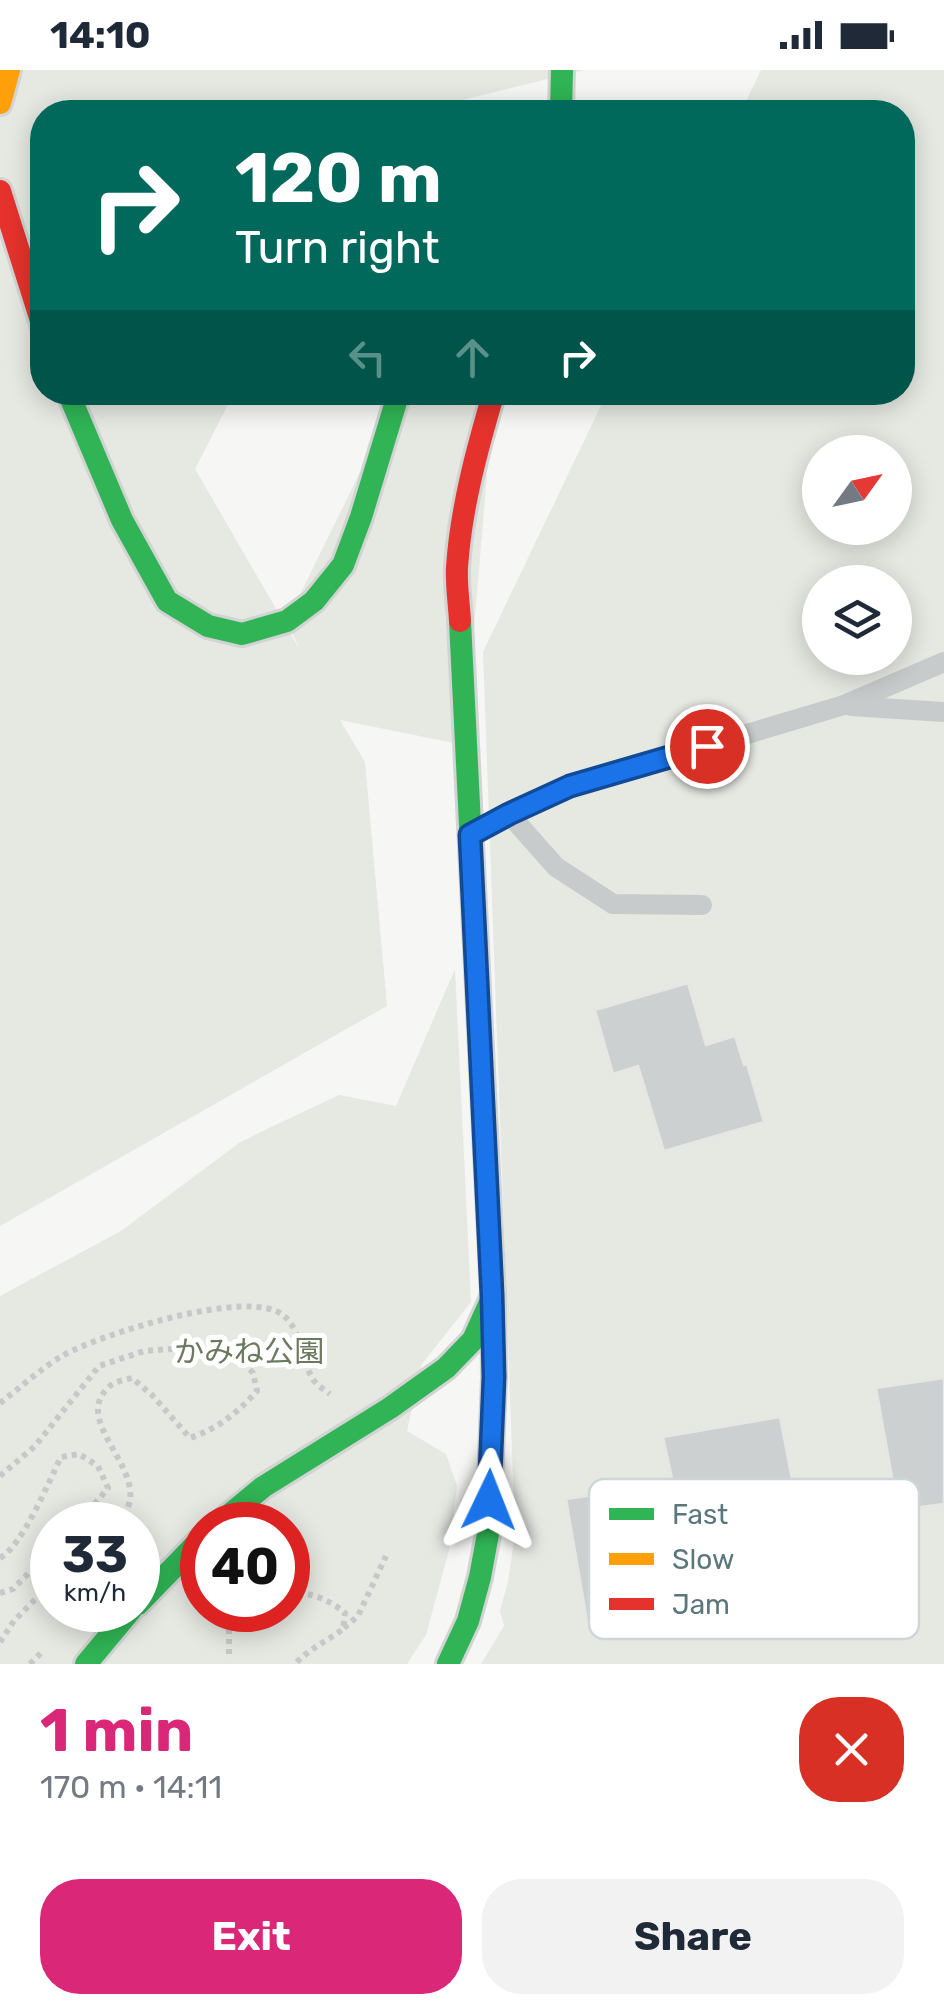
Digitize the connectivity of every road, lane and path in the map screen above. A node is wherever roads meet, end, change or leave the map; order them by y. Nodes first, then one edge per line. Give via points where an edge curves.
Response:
1 (10, 70) edge
2 (562, 70) edge
3 (561, 100) edge
4 (0, 102) edge
5 (0, 190) edge
6 (30, 286) edge
7 (73, 405) edge
8 (394, 405) edge
9 (490, 405) edge
10 (944, 662) edge
11 (844, 705) junction
12 (944, 712) edge
13 (509, 814) junction
14 (470, 835) junction
15 (702, 905) dead end
16 (492, 1295) junction
17 (336, 1398) dead end
18 (401, 1401) junction
19 (437, 1402) dead end
20 (0, 1404) edge
21 (469, 1425) dead end
22 (490, 1466) junction
23 (0, 1476) edge
24 (38, 1502) edge
25 (96, 1502) edge
26 (128, 1502) edge
27 (243, 1502) edge
28 (30, 1518) edge
29 (386, 1556) dead end
30 (0, 1558) edge
31 (180, 1561) edge
32 (30, 1572) edge
33 (160, 1581) edge
34 (0, 1593) edge
35 (310, 1596) edge
36 (30, 1605) edge
37 (343, 1629) junction
38 (113, 1632) edge
39 (229, 1632) edge
40 (0, 1642) edge
41 (228, 1654) dead end
42 (86, 1664) edge
43 (295, 1664) edge
44 (448, 1664) edge

1 - 4 street
2 - 3 street
5 - 6 street
7 - 8 street via 122,520 167,601 208,626 242,634 287,621 343,565
9 - 14 street via 456,570
10 - 11 lane
11 - 12 lane
11 - 13 lane via 570,786
13 - 14 lane
13 - 15 lane via 556,867 613,904
14 - 16 street
16 - 18 street via 464,1352
16 - 22 street
17 - 20 path via 314,1382 284,1316 262,1306 168,1318 104,1336 61,1357
18 - 19 street
18 - 27 street
21 - 22 street
22 - 44 street via 480,1577
23 - 26 path via 35,1446 99,1366 144,1352 234,1352 253,1372 257,1391 211,1431 190,1438 132,1378 111,1384 99,1401 100,1427 132,1489
24 - 25 path via 61,1457 80,1454 98,1466 108,1488
28 - 30 path
29 - 37 path via 358,1616
31 - 33 street
32 - 34 path
35 - 37 path via 345,1613
36 - 40 path
37 - 43 path
38 - 42 street
39 - 41 path

